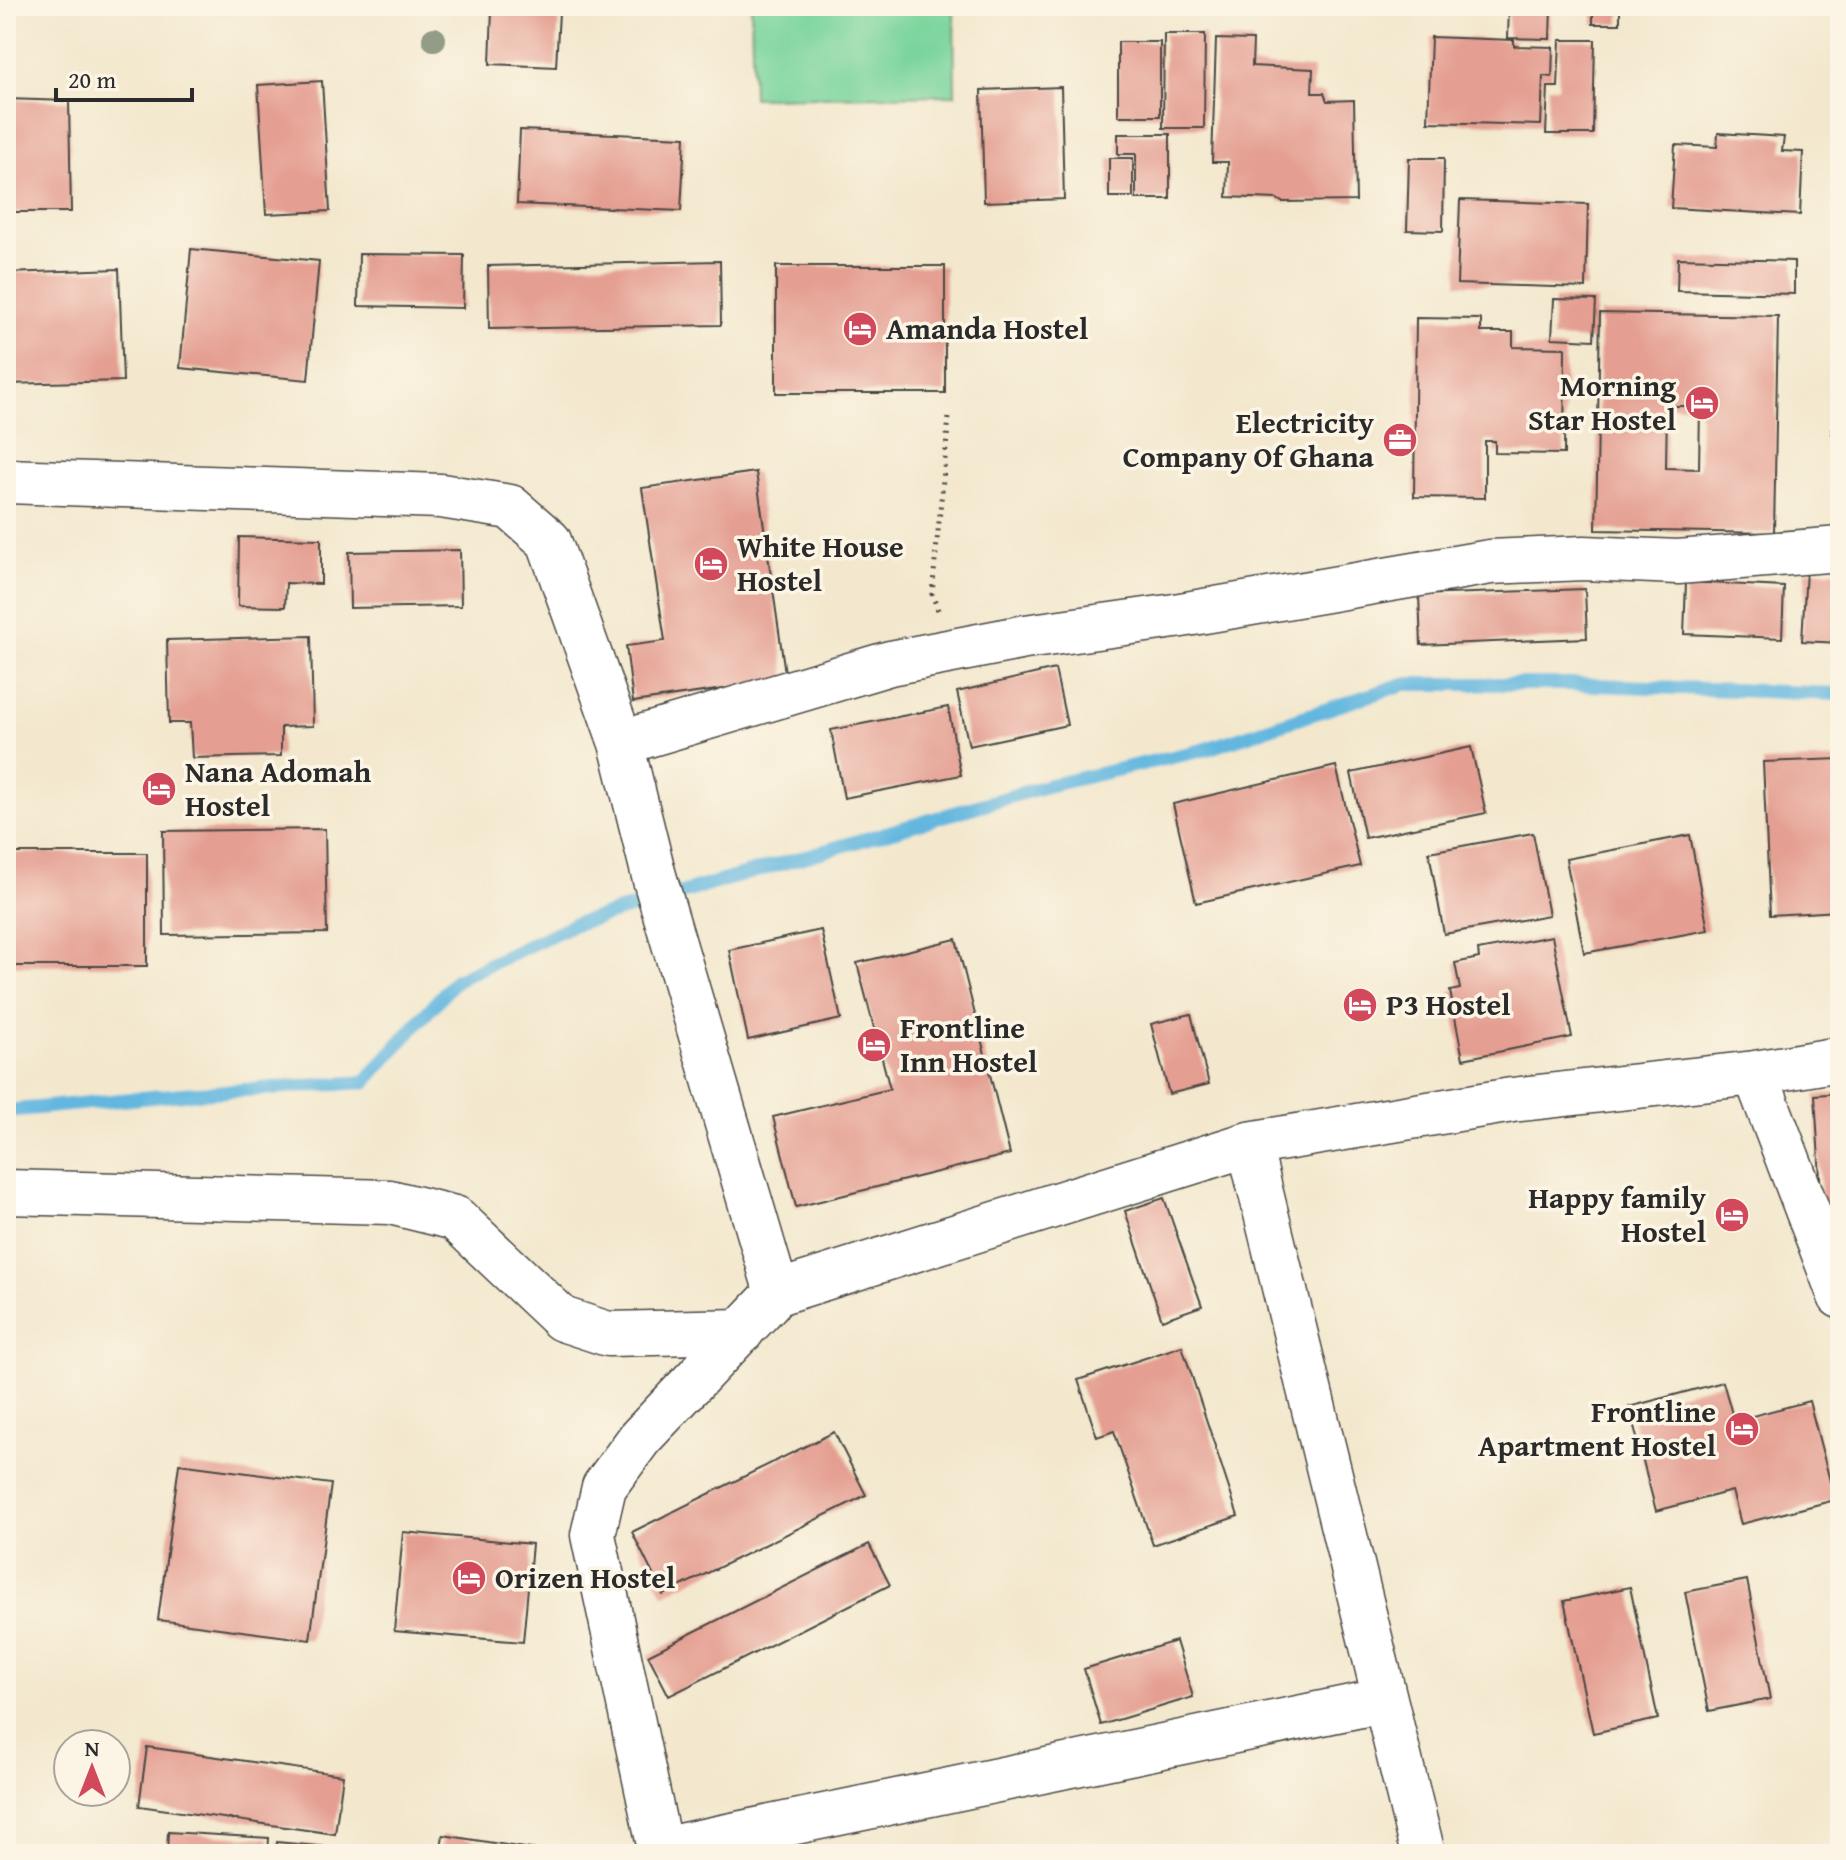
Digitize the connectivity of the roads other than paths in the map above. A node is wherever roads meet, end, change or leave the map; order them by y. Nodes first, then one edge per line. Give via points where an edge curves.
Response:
1 (6, 481) edge
2 (1840, 549) edge
3 (621, 743) junction
4 (1840, 1059) edge
5 (1755, 1073) junction
6 (1249, 1144) junction
7 (6, 1192) edge
8 (777, 1293) junction
9 (1840, 1296) edge
10 (742, 1331) junction
11 (1385, 1700) junction
12 (661, 1852) edge
13 (1423, 1854) edge

1 - 3 street via 441,496 510,507 549,541
2 - 3 street via 1678,562 1490,562 890,663
3 - 8 street via 669,929
4 - 5 street
5 - 6 street via 1512,1100
5 - 9 street
6 - 8 street
6 - 11 street
7 - 10 street via 390,1202 455,1218 562,1319 608,1334
8 - 10 street
10 - 12 street via 640,1438 604,1487 593,1535
11 - 12 street
11 - 13 street

